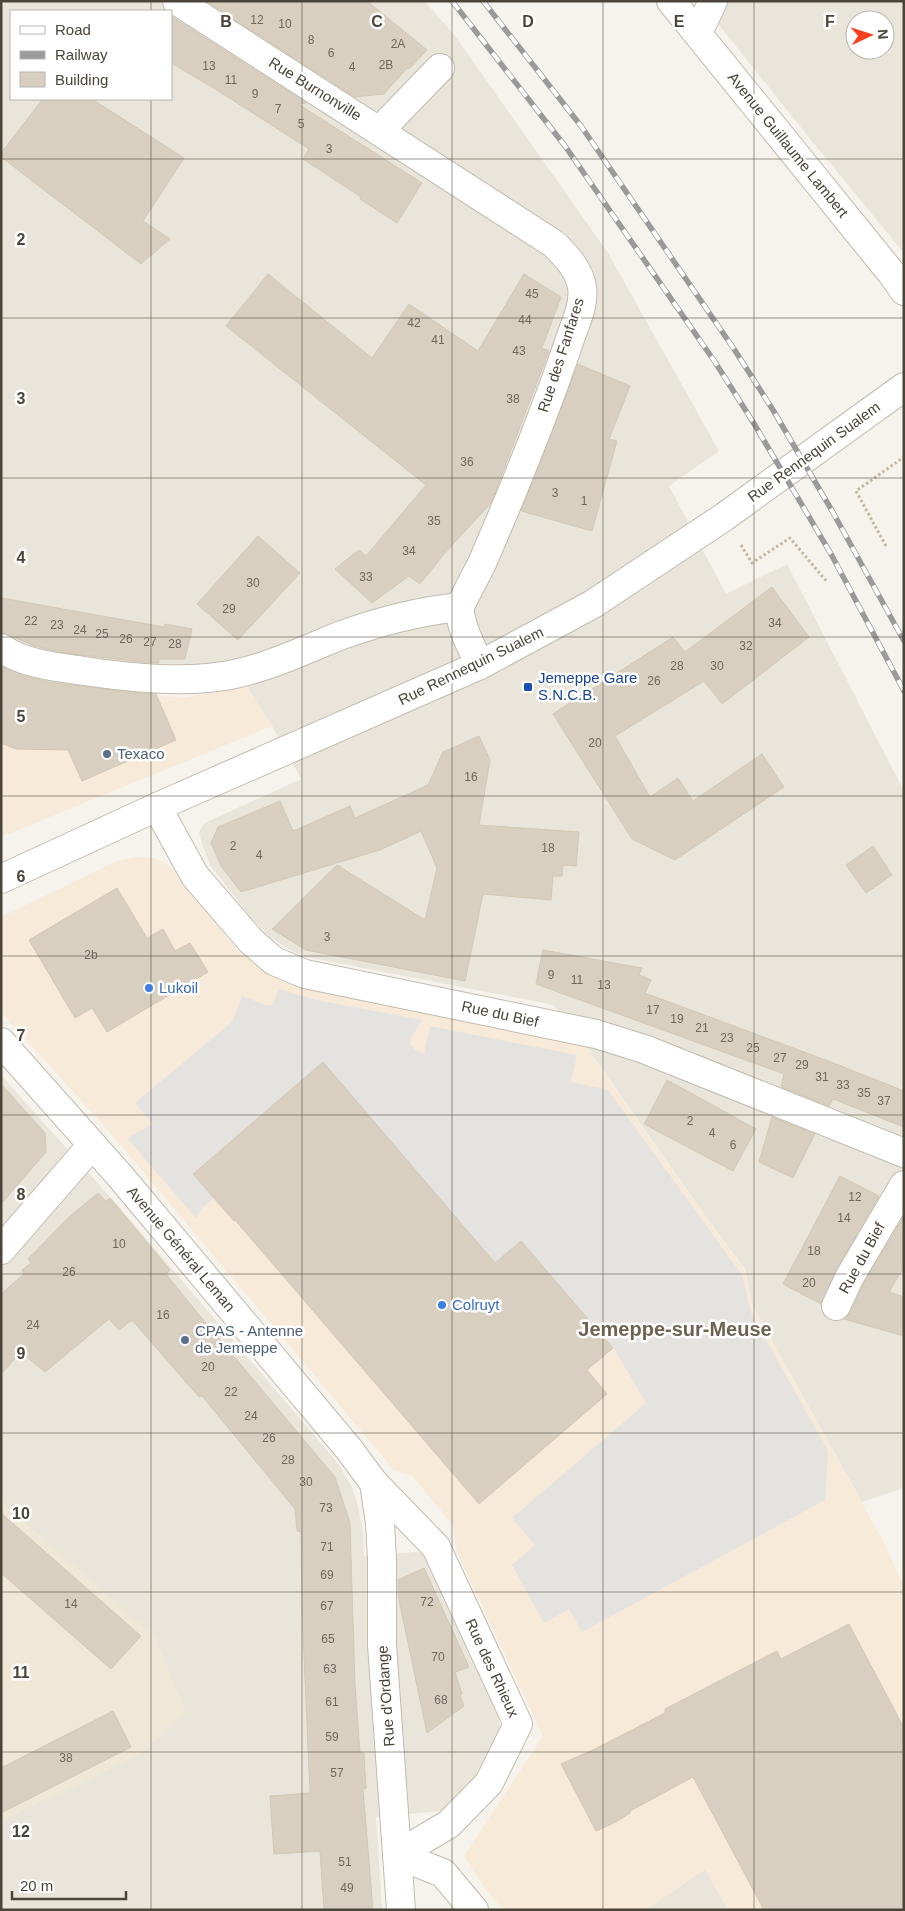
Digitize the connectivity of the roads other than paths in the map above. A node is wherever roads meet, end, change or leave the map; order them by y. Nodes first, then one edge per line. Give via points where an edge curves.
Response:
1 (177, 1) edge
2 (670, 1) edge
3 (713, 1) edge
4 (698, 33) junction
5 (440, 68) dead end
6 (380, 130) junction
7 (904, 291) edge
8 (904, 387) edge
9 (460, 607) junction
10 (1, 648) edge
11 (480, 665) junction
12 (156, 807) junction
13 (1, 879) edge
14 (1, 1042) edge
15 (92, 1144) junction
16 (904, 1153) edge
17 (904, 1185) edge
18 (1, 1250) edge
19 (836, 1306) dead end
20 (374, 1483) junction
21 (397, 1854) junction
22 (401, 1910) edge
23 (474, 1910) edge

1 - 6 street, Rue Burnonville
2 - 4 street, Avenue Guillaume Lambert
3 - 4 street
4 - 7 street, Avenue Guillaume Lambert
5 - 6 street
6 - 9 street, Rue des Fanfares via 554,244 577,272 582,288 580,306 554,381 504,511
8 - 11 street, Rue Rennequin Sualem via 724,517 593,604
9 - 10 street via 431,610 378,623 268,665 234,674 197,678 144,678 68,668 12,655
9 - 11 street via 466,635
11 - 12 street, Rue Rennequin Sualem
12 - 13 street, Rue Rennequin Sualem
12 - 16 street, Rue du Bief via 195,876 251,942 274,961 305,974 620,1041
14 - 15 street, Avenue Général Leman
15 - 18 street
15 - 20 street, Avenue Général Leman
17 - 19 street, Rue du Bief
20 - 21 street, Rue d'Ordange via 380,1523 382,1645
20 - 21 street, Rue des Rhieux via 436,1547 518,1724 489,1783 449,1824
21 - 22 street, Rue d'Ordange
21 - 23 street via 442,1873

